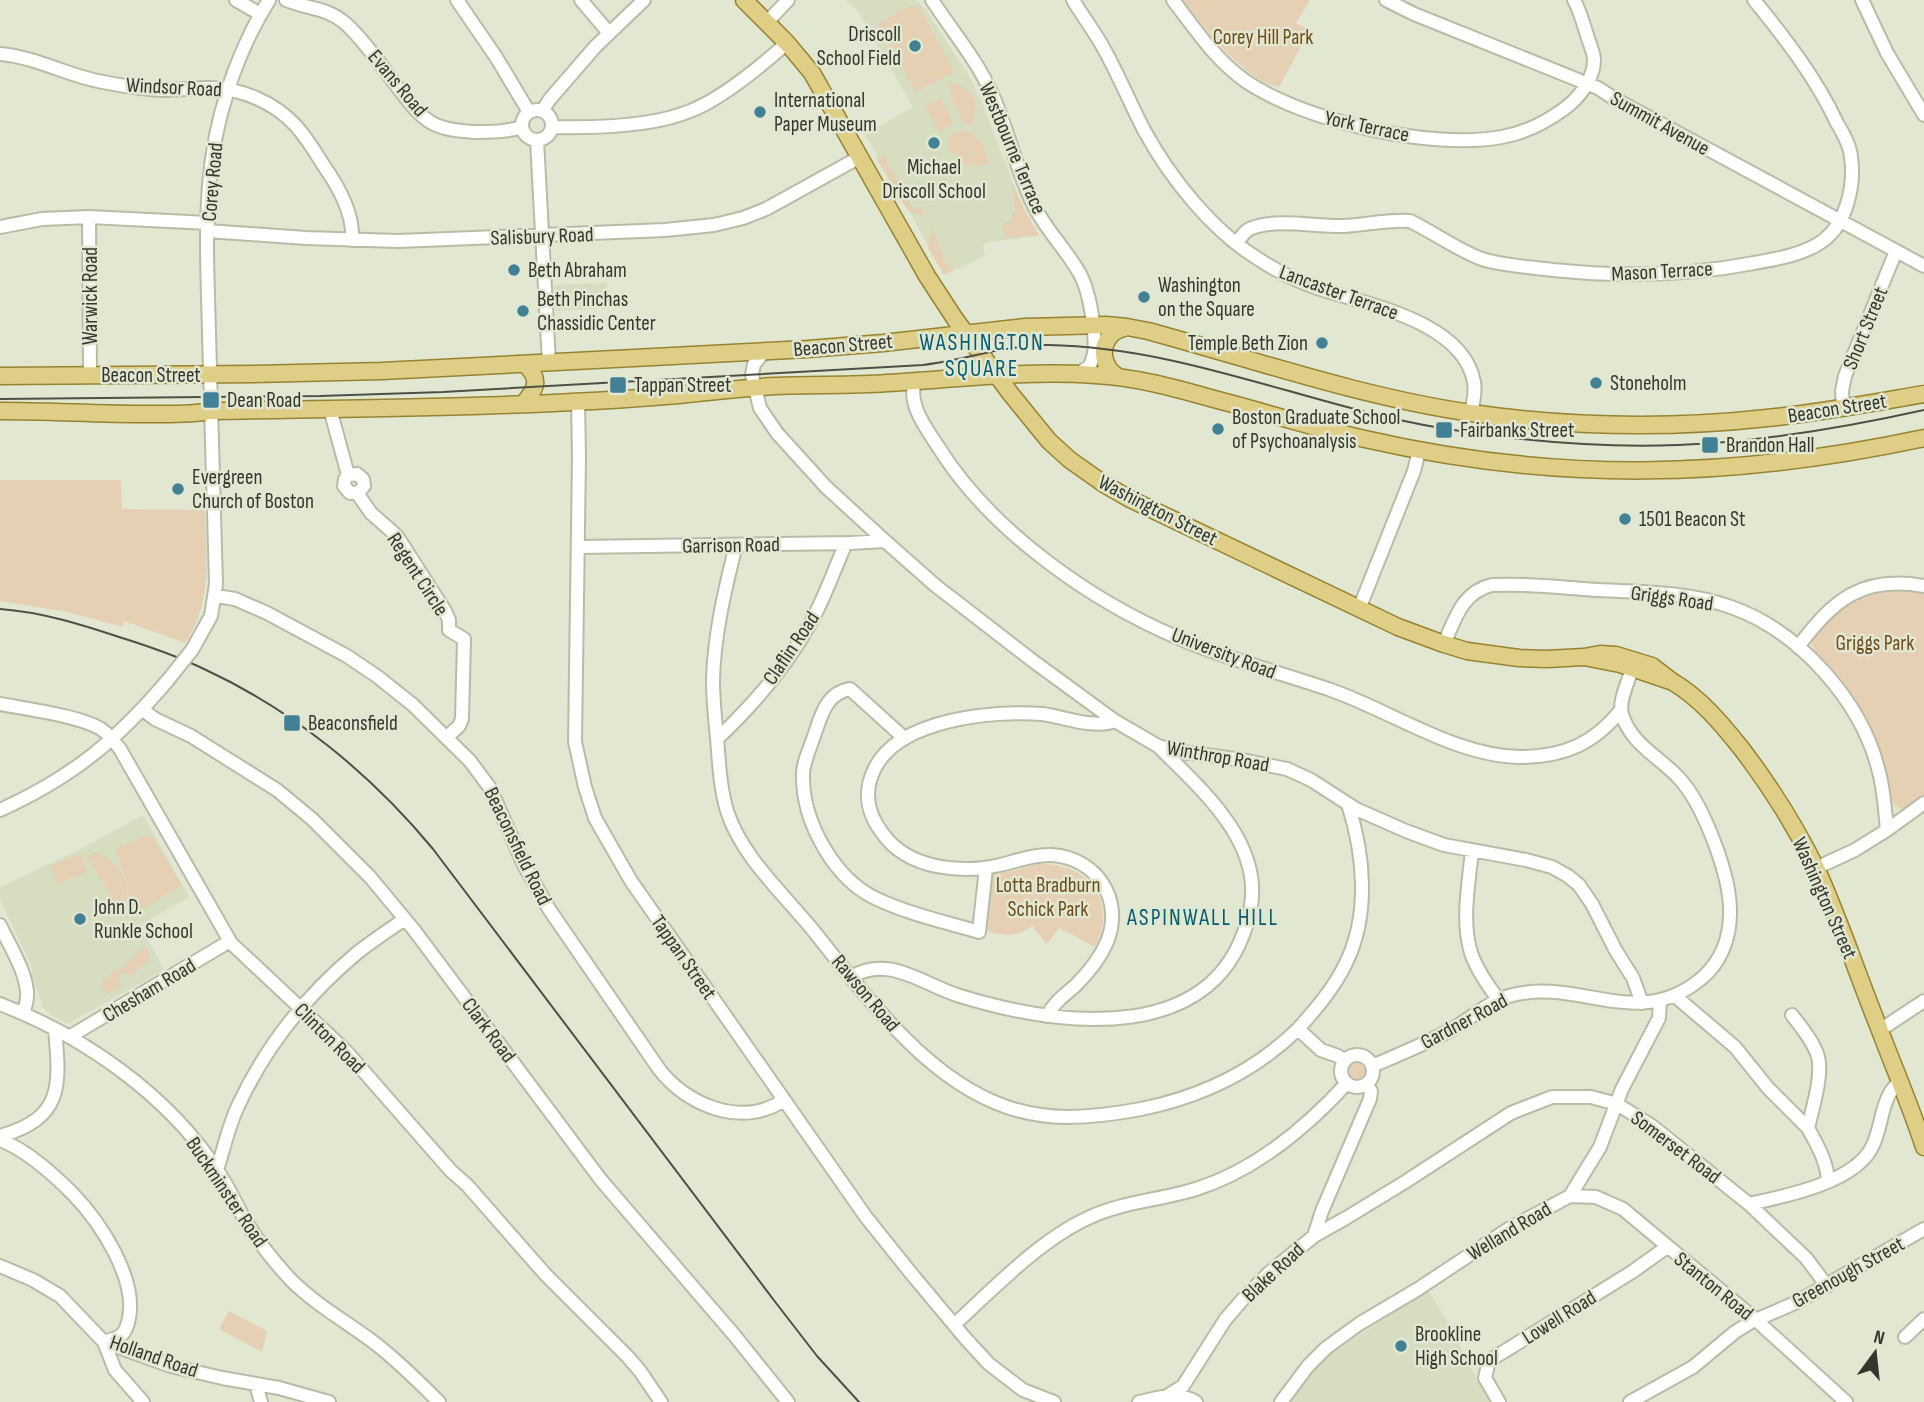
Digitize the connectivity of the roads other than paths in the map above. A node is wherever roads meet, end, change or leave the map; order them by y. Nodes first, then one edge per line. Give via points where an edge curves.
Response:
1 (236, 0) edge
2 (269, 0) edge
3 (286, 0) edge
4 (457, 0) edge
5 (580, 0) edge
6 (644, 0) edge
7 (744, 0) edge
8 (788, 0) edge
9 (932, 0) edge
10 (1073, 0) edge
11 (1173, 0) edge
12 (1386, 0) edge
13 (1574, 0) edge
14 (1754, 0) edge
15 (1863, 0) edge
16 (260, 14) junction
17 (767, 22) junction
18 (609, 33) junction
19 (787, 43) junction
20 (0, 54) edge
21 (1586, 83) junction
22 (228, 90) junction
23 (536, 111) junction
24 (1924, 115) edge
25 (522, 127) junction
26 (552, 127) junction
27 (537, 140) junction
28 (860, 157) junction
29 (89, 217) junction
30 (1841, 220) junction
31 (0, 227) edge
32 (208, 227) junction
33 (541, 236) junction
34 (352, 240) junction
35 (1237, 243) junction
36 (1896, 251) junction
37 (1924, 266) edge
38 (1093, 325) junction
39 (1127, 327) junction
40 (966, 333) junction
41 (765, 351) junction
42 (549, 363) junction
43 (526, 365) junction
44 (210, 374) junction
45 (1077, 374) junction
46 (90, 375) junction
47 (0, 376) edge
48 (1116, 376) junction
49 (998, 377) junction
50 (915, 381) junction
51 (755, 388) junction
52 (1924, 394) edge
53 (578, 401) junction
54 (523, 404) junction
55 (1843, 407) junction
56 (330, 409) junction
57 (0, 411) edge
58 (211, 411) junction
59 (1471, 413) junction
60 (1924, 438) edge
61 (1419, 451) junction
62 (885, 541) junction
63 (846, 543) junction
64 (736, 545) junction
65 (578, 547) junction
66 (1924, 586) edge
67 (216, 596) junction
68 (1359, 609) junction
69 (1444, 645) junction
70 (1798, 646) junction
71 (1584, 657) junction
72 (1632, 668) junction
73 (1672, 682) junction
74 (0, 704) edge
75 (143, 710) junction
76 (1621, 710) junction
77 (1115, 721) junction
78 (447, 737) junction
79 (903, 737) junction
80 (717, 739) junction
81 (113, 740) junction
82 (1158, 746) junction
83 (1924, 803) edge
84 (1348, 804) junction
85 (0, 810) edge
86 (1887, 830) junction
87 (1472, 850) junction
88 (1815, 867) junction
89 (986, 868) junction
90 (405, 919) junction
91 (0, 925) edge
92 (229, 941) junction
93 (851, 976) junction
94 (1675, 996) junction
95 (1499, 1000) junction
96 (1660, 1000) junction
97 (1924, 1001) edge
98 (1642, 1003) junction
99 (0, 1004) edge
100 (302, 1009) junction
101 (23, 1013) junction
102 (1792, 1015) dead end
103 (1047, 1016) junction
104 (1298, 1029) junction
105 (55, 1030) junction
106 (1880, 1030) junction
107 (69, 1037) junction
108 (1345, 1061) junction
109 (1372, 1066) junction
110 (1900, 1080) junction
111 (1347, 1083) junction
112 (1366, 1084) junction
113 (784, 1100) junction
114 (1617, 1104) junction
115 (1808, 1128) junction
116 (0, 1138) edge
117 (1924, 1147) edge
118 (217, 1170) junction
119 (1828, 1181) junction
120 (1570, 1196) junction
121 (1749, 1204) junction
122 (1924, 1229) edge
123 (1314, 1236) junction
124 (1667, 1247) junction
125 (0, 1266) edge
126 (1827, 1286) junction
127 (1755, 1319) junction
128 (1924, 1319) edge
129 (955, 1324) junction
130 (1905, 1337) dead end
131 (104, 1342) junction
132 (256, 1384) junction
133 (1161, 1399) edge
134 (1636, 1400) edge
135 (143, 1402) edge
136 (261, 1402) edge
137 (329, 1402) edge
138 (439, 1402) edge
139 (662, 1402) edge
140 (788, 1402) edge
141 (1054, 1402) edge
142 (1139, 1402) edge
143 (1196, 1402) edge
144 (1280, 1402) edge
145 (1499, 1402) edge
146 (1846, 1402) edge

1 - 16 street
2 - 16 street, Corey Road
3 - 25 street, Evans Road via 317,8 345,23 409,102 434,124 490,132
4 - 23 street
5 - 18 street
6 - 18 street
7 - 17 main road, Washington Street
8 - 17 street
9 - 38 street, Westbourne Terrace via 987,85 1036,209 1084,283
10 - 35 street, Lancaster Terrace via 1104,48 1159,155 1209,218
11 - 21 street, York Terrace via 1210,48 1248,83 1318,116 1357,126 1422,138 1502,137 1552,118 1570,105
12 - 21 street, Summit Avenue
13 - 21 street via 1594,58
14 - 30 street via 1814,81 1846,140 1851,156 1850,194
15 - 24 street via 1887,53
16 - 22 street, Corey Road
17 - 19 main road, Washington Street
18 - 23 street
19 - 26 street via 714,99 681,115 644,122
19 - 28 main road, Washington Street via 816,79
20 - 22 street, Windsor Road via 120,85
21 - 30 street, Summit Avenue
22 - 32 street, Corey Road via 213,153
22 - 34 street, Windsor Road via 276,109 302,133 335,184 349,217
23 - 25 street via 523,118
23 - 26 street via 550,117
25 - 27 street via 528,137
26 - 27 street via 547,136
27 - 33 street
28 - 33 street, Salisbury Road via 743,219 665,230
28 - 40 main road, Washington Street via 922,268
29 - 31 street, Salisbury Road
29 - 32 street, Salisbury Road
29 - 46 street, Warwick Road
30 - 35 street, Mason Terrace via 1812,247 1773,259 1695,273 1645,275 1598,274 1480,259 1410,221 1347,226 1265,224 1248,229
30 - 36 street, Summit Avenue
32 - 34 street, Salisbury Road
32 - 44 street, Corey Road
33 - 34 street, Salisbury Road
33 - 42 street
35 - 59 street, Lancaster Terrace via 1290,277 1400,314 1448,341 1472,374
36 - 37 street, Summit Avenue
36 - 55 street, Short Street via 1845,376
38 - 39 main road, Beacon Street
38 - 40 main road, Beacon Street
38 - 45 street, Westbourne Terrace via 1094,358
39 - 48 main road via 1111,335 1106,344 1105,363
39 - 59 main road, Beacon Street via 1367,393
40 - 41 main road, Beacon Street
40 - 49 main road, Washington Street
41 - 42 main road, Beacon Street
41 - 51 street, Winthrop Road via 752,367
42 - 43 main road, Beacon Street
43 - 44 main road, Beacon Street
43 - 54 main road via 536,382
44 - 46 main road, Beacon Street
44 - 58 street, Corey Road
45 - 48 main road, Beacon Street
45 - 49 main road, Beacon Street
46 - 47 main road, Beacon Street
48 - 61 main road, Beacon Street
49 - 50 main road, Beacon Street
49 - 68 main road, Washington Street via 1049,441 1104,484
50 - 51 main road, Beacon Street
50 - 76 street, University Road via 912,395 916,408 944,457 1012,532 1059,571 1180,639 1332,691 1465,746 1517,757 1564,752 1589,741
51 - 53 main road, Beacon Street
51 - 62 street, Winthrop Road via 764,416 777,433
52 - 55 main road, Beacon Street
53 - 54 main road, Beacon Street
53 - 65 street, Tappan Street
54 - 56 main road, Beacon Street
55 - 59 main road, Beacon Street via 1653,426
56 - 58 main road, Beacon Street
56 - 78 street, Regent Circle via 348,475 345,488 357,493 397,536 446,612 450,630 464,639 463,718
57 - 58 main road, Beacon Street
58 - 67 street
60 - 61 main road, Beacon Street via 1803,460 1657,471 1543,467
61 - 68 street
62 - 63 street, Garrison Road
62 - 77 street, Winthrop Road via 985,625
63 - 64 street, Garrison Road
63 - 80 street, Claflin Road via 801,639 752,703
64 - 65 street, Garrison Road
64 - 80 street, Rawson Road via 714,666
65 - 113 street, Tappan Street via 574,730 598,825 631,881
66 - 70 street via 1891,583 1856,591 1818,620
67 - 75 street, bridge via 211,616 192,650
67 - 78 street, Beaconsfield Road via 267,613 347,656 395,690
68 - 69 main road, Washington Street
69 - 70 street, Griggs Road via 1459,610 1473,592 1501,584 1679,594 1759,619
69 - 71 main road, Washington Street via 1495,656
70 - 86 street, Griggs Road via 1854,711 1879,771
71 - 72 main road, Washington Street
71 - 73 main road, Washington Street via 1605,654 1635,660 1656,668
72 - 73 main road, Washington Street
72 - 76 street
73 - 88 main road, Washington Street via 1717,720 1756,768
74 - 81 street, Clinton Road via 85,722
75 - 81 street
75 - 90 street, Clark Road via 276,790 312,819
76 - 94 street, Gardner Road via 1637,740 1693,797 1712,836 1728,890 1730,919 1721,956 1704,977
77 - 79 street via 1097,724 1038,714 989,715 935,725
77 - 82 street, Winthrop Road
78 - 113 street, Beaconsfield Road via 488,783 548,909 667,1078 691,1098 722,1110 763,1110
79 - 89 street via 882,757 871,777 868,803 878,827 893,845 919,861 950,868
79 - 89 street via 850,689 828,702 803,774 809,814 827,852 854,884 875,899 979,932
80 - 93 street, Rawson Road via 724,800 741,842
81 - 85 street via 63,777
81 - 92 street, Clinton Road
82 - 84 street, Winthrop Road via 1287,769
82 - 103 street via 1217,809 1242,847 1252,889 1244,936 1209,984 1174,1007 1110,1018
83 - 86 street
84 - 87 street, Winthrop Road via 1416,835
84 - 104 street, Rawson Road via 1361,868 1359,923 1340,974
86 - 88 street
87 - 95 street via 1467,936 1477,967
87 - 98 street, Winthrop Road via 1552,867 1579,885 1633,978
88 - 106 main road, Washington Street
89 - 103 street via 1040,855 1064,857 1094,872 1109,893 1112,917 1105,946
90 - 100 street via 357,953
90 - 140 street, Clark Road via 601,1180
91 - 101 street via 26,984
92 - 100 street, Clinton Road
92 - 107 street, Chesham Road
93 - 103 street via 873,968 891,968 959,996
93 - 104 street, Rawson Road via 892,1027 949,1075 998,1104 1044,1116 1123,1112 1192,1095 1261,1062
94 - 96 street, Gardner Road
94 - 115 street via 1735,1047
95 - 98 street, Gardner Road via 1550,991
95 - 109 street, Gardner Road via 1437,1037
96 - 98 street, Gardner Road
96 - 114 street, Welland Road via 1659,1018
97 - 106 street
99 - 101 street, Buckminster Road
100 - 118 street via 255,1073 238,1106
100 - 139 street, Clinton Road via 352,1058 545,1274 628,1357
101 - 105 street, Buckminster Road
102 - 115 street via 1819,1058
104 - 108 street via 1321,1051
105 - 107 street, Buckminster Road
105 - 116 street via 58,1067 54,1097 37,1119
106 - 110 main road, Washington Street
107 - 118 street, Buckminster Road via 166,1108
108 - 109 street via 1361,1056
108 - 111 street via 1342,1074
109 - 112 street via 1373,1076
110 - 117 main road, Washington Street
110 - 119 street via 1889,1095 1866,1157
111 - 112 street
111 - 129 street via 1308,1123 1230,1175 1075,1225 1051,1240
112 - 123 street, Blake Road via 1370,1099
113 - 129 street, Tappan Street via 866,1217
114 - 120 street, Welland Road via 1600,1147
114 - 121 street, Somerset Road via 1652,1126
114 - 123 street, Somerset Road via 1575,1096 1530,1104
115 - 119 street
116 - 131 street via 37,1162 74,1195 111,1245 131,1307 121,1336
118 - 138 street, Buckminster Road via 250,1228 292,1280 372,1341
119 - 121 street via 1795,1195
120 - 124 street, Stanton Road via 1596,1197 1623,1209
120 - 144 street, Welland Road via 1510,1228 1359,1324 1326,1348
121 - 126 street, Somerset Road via 1806,1258
122 - 126 street, Greenough Street
123 - 133 street, Blake Road via 1243,1299 1183,1386
124 - 127 street, Stanton Road
124 - 145 street, Lowell Road via 1492,1359 1485,1378
125 - 131 street, Holland Road via 61,1296
126 - 127 street, Greenough Street
127 - 134 street, Greenough Street via 1693,1367
127 - 146 street, Stanton Road
128 - 130 street
129 - 141 street, Tappan Street via 1003,1376
131 - 132 street, Holland Road via 171,1366
131 - 135 street via 115,1370
132 - 136 street
132 - 137 street, Holland Road
133 - 142 street
133 - 143 street via 1185,1396

